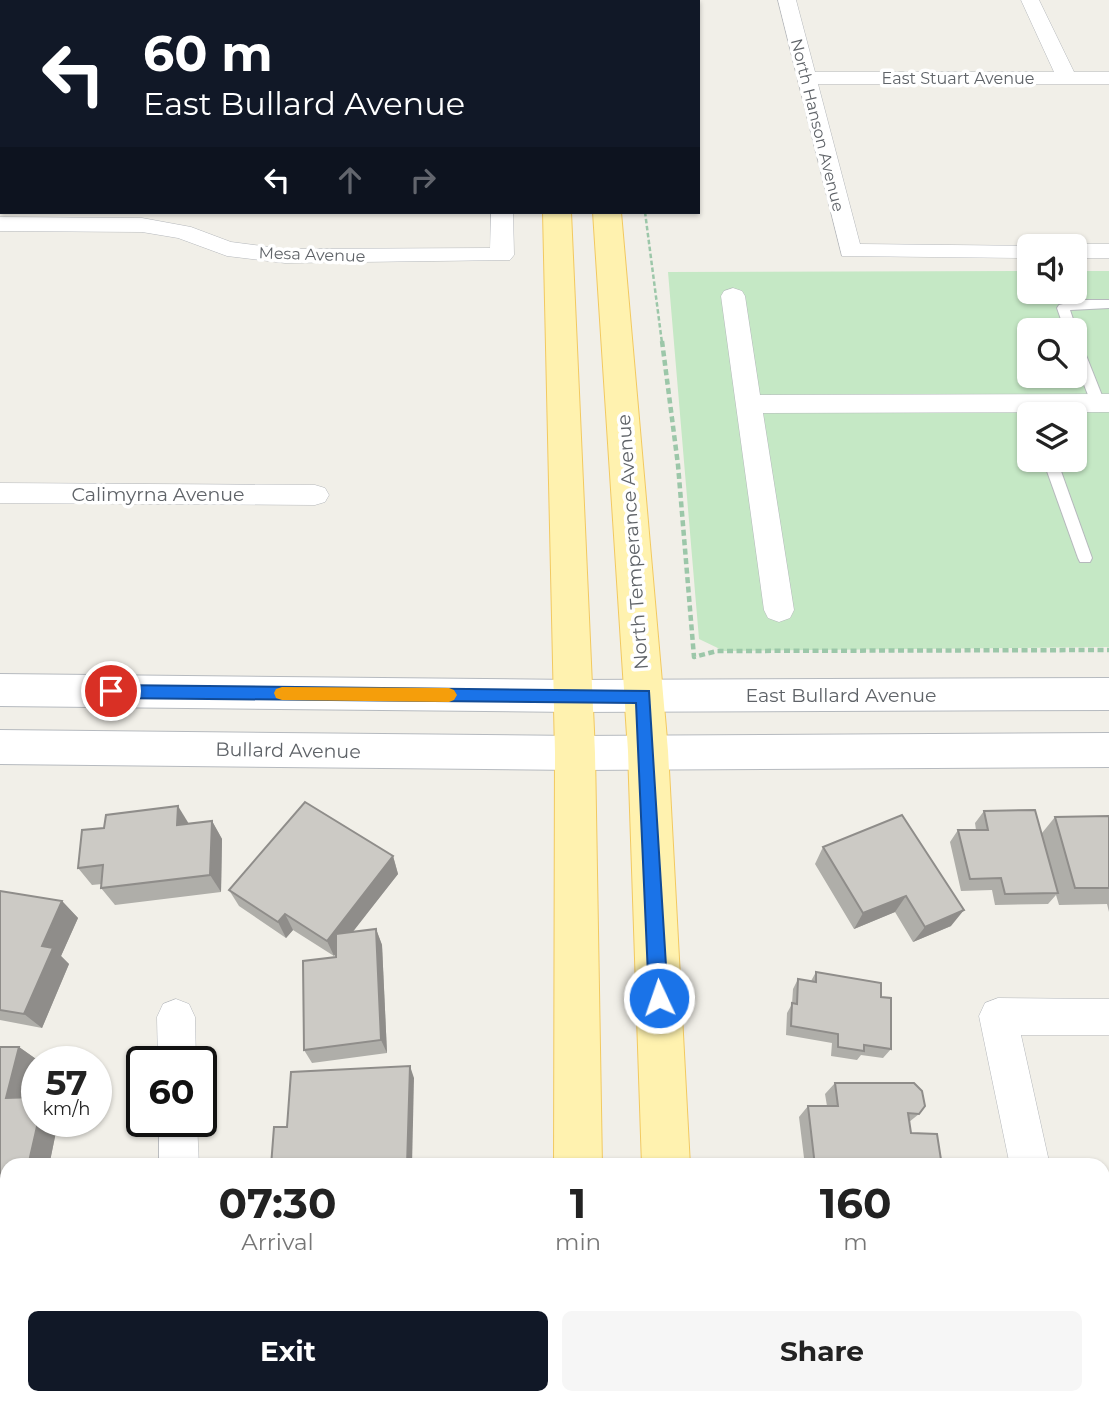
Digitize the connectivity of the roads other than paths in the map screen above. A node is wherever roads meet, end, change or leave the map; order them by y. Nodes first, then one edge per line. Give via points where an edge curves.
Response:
1 (787, 0) edge
2 (1030, 0) edge
3 (807, 78) junction
4 (1067, 78) junction
5 (1109, 78) edge
6 (502, 214) edge
7 (557, 214) edge
8 (607, 214) edge
9 (0, 224) edge
10 (1017, 251) edge
11 (1087, 251) edge
12 (1109, 251) edge
13 (733, 296) dead end
14 (1109, 304) edge
15 (1066, 318) edge
16 (1087, 368) edge
17 (1103, 403) edge
18 (748, 404) junction
19 (1017, 409) edge
20 (1055, 472) edge
21 (0, 493) edge
22 (316, 495) dead end
23 (1085, 558) dead end
24 (779, 610) dead end
25 (0, 690) edge
26 (1109, 694) edge
27 (573, 696) junction
28 (643, 696) junction
29 (0, 747) edge
30 (1109, 750) edge
31 (648, 751) junction
32 (575, 753) junction
33 (176, 1017) dead end
34 (1109, 1017) edge
35 (177, 1046) edge
36 (178, 1137) edge
37 (179, 1158) edge
38 (578, 1158) edge
39 (666, 1158) edge
40 (1028, 1158) edge

1 - 3 street, North Hanson Avenue
2 - 4 street
3 - 4 street, East Stuart Avenue
3 - 10 street, North Hanson Avenue via 850,251
4 - 5 street, East Stuart Avenue
6 - 9 street, Mesa Avenue via 502,255 285,256 227,249 183,232 142,225
7 - 27 main road
8 - 28 main road, North Temperance Avenue
11 - 12 street
13 - 18 street
14 - 15 lane via 1063,308
16 - 17 lane
18 - 19 street
18 - 24 street
20 - 23 lane
21 - 22 street, Calimyrna Avenue
25 - 27 main road
26 - 28 main road, East Bullard Avenue
27 - 28 main road, East Bullard Avenue
27 - 32 main road
28 - 31 main road, North Temperance Avenue
29 - 32 main road, Bullard Avenue
30 - 31 main road
31 - 32 main road
31 - 39 main road, North Temperance Avenue
32 - 38 main road
33 - 35 street
34 - 40 street via 998,1016
36 - 37 street

